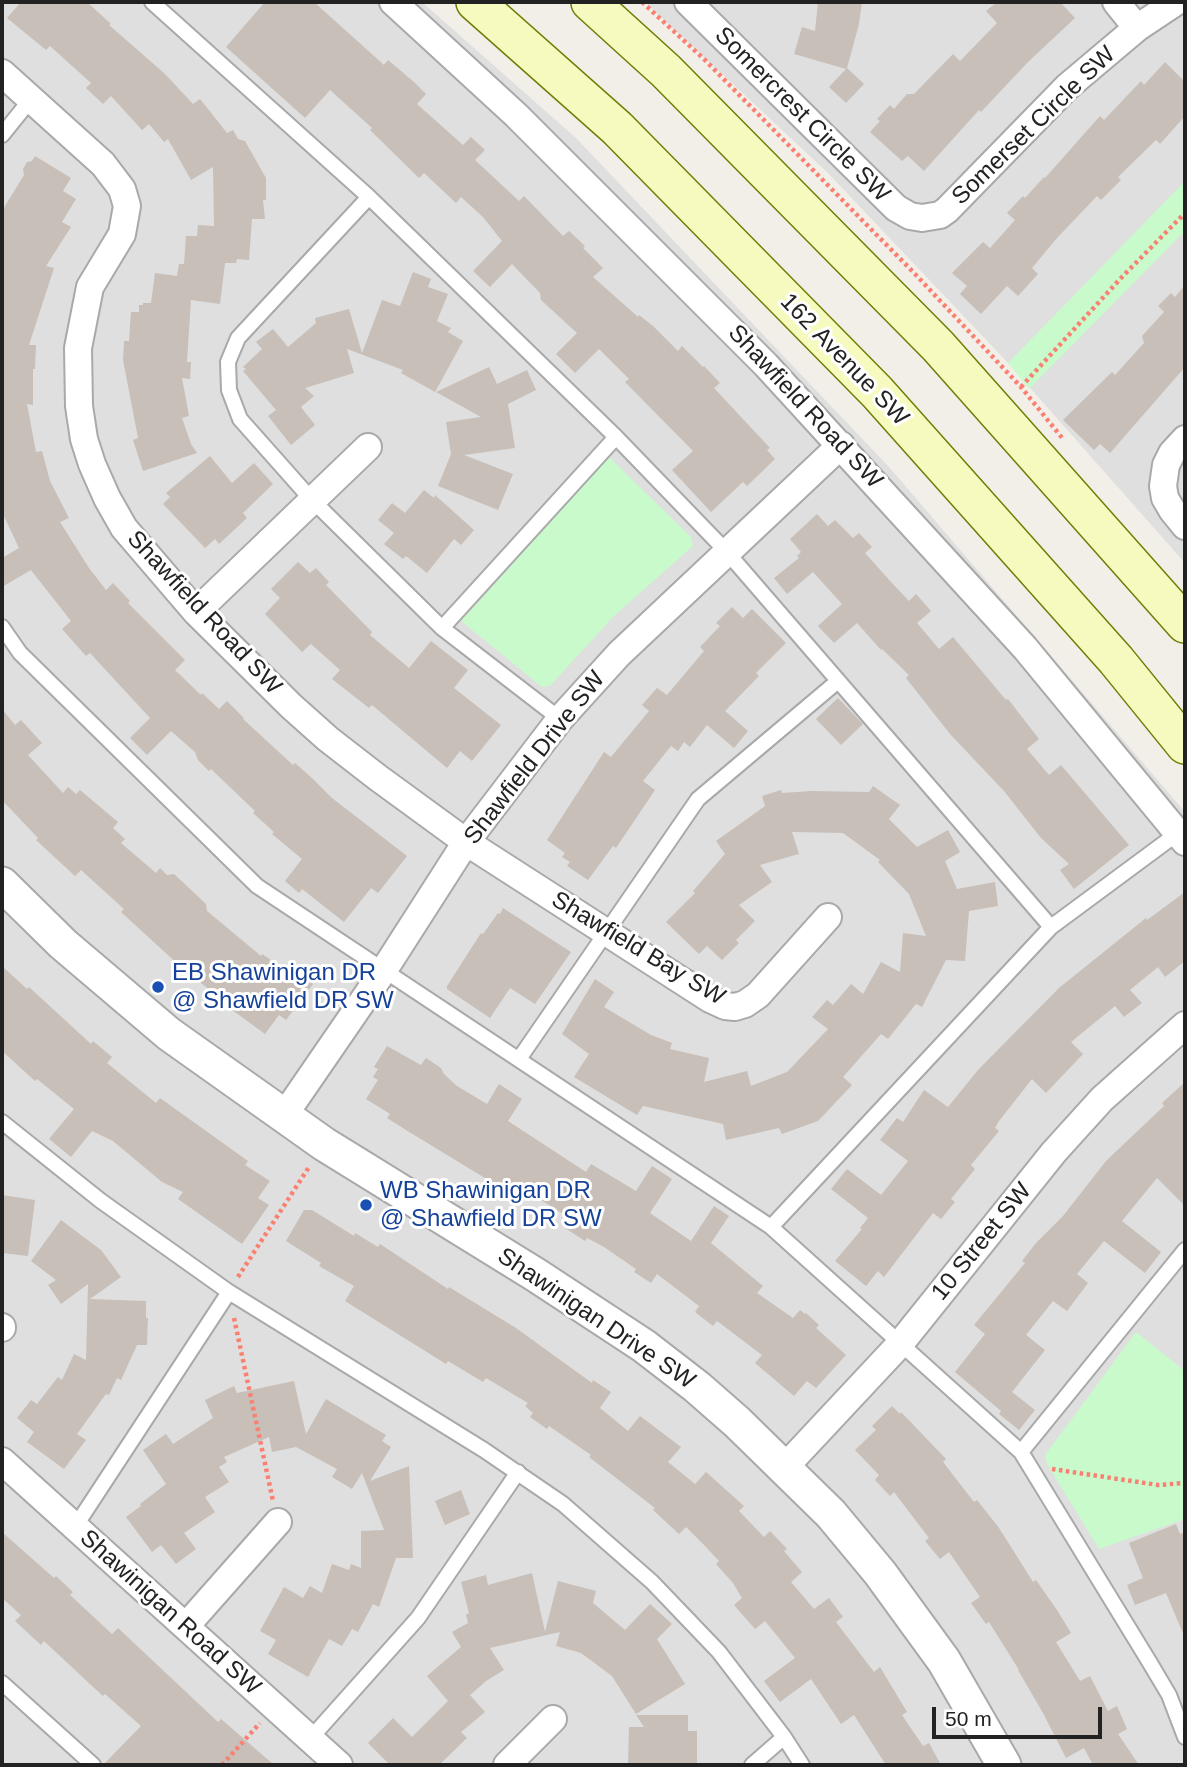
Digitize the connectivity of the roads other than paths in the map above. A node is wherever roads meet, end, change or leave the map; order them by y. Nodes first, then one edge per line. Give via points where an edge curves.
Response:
1 (152, 2) edge
2 (393, 2) edge
3 (475, 2) edge
4 (590, 2) edge
5 (688, 2) edge
6 (1116, 2) edge
7 (1177, 2) edge
8 (1137, 28) junction
9 (2, 73) edge
10 (31, 99) junction
11 (2, 135) edge
12 (369, 197) junction
13 (922, 218) joint
14 (617, 437) junction
15 (1185, 439) edge
16 (841, 445) junction
17 (368, 447) dead end
18 (311, 499) junction
19 (1185, 526) edge
20 (726, 551) junction
21 (196, 612) junction
22 (1185, 624) edge
23 (2, 627) edge
24 (442, 628) junction
25 (838, 681) junction
26 (560, 719) junction
27 (1185, 745) edge
28 (1182, 838) edge
29 (466, 842) junction
30 (2, 884) edge
31 (828, 917) dead end
32 (1051, 927) junction
33 (606, 932) junction
34 (384, 970) junction
35 (1185, 1025) edge
36 (519, 1059) junction
37 (283, 1117) junction
38 (2, 1122) edge
39 (771, 1227) junction
40 (1185, 1250) edge
41 (229, 1292) junction
42 (900, 1344) junction
43 (1021, 1452) junction
44 (2, 1461) edge
45 (785, 1467) junction
46 (518, 1472) junction
47 (278, 1522) road end
48 (75, 1527) junction
49 (186, 1626) junction
50 (2, 1683) edge
51 (553, 1719) dead end
52 (784, 1737) junction
53 (1185, 1737) edge
54 (310, 1739) junction
55 (93, 1765) edge
56 (339, 1765) edge
57 (507, 1765) edge
58 (752, 1765) edge
59 (802, 1765) edge
60 (1004, 1765) edge

1 - 12 lane
2 - 16 street, Shawfield Road SW via 516,114
3 - 27 main road, 162 Avenue SW via 617,128 877,392 1116,660
4 - 22 main road via 666,71 937,346
5 - 13 street, Somercrest Circle SW via 896,208
6 - 8 street
7 - 8 street, Somerset Circle SW
8 - 13 street, Somerset Circle SW via 1066,87 947,210
9 - 10 street, Shawfield Road SW
10 - 11 lane
10 - 21 street, Shawfield Road SW via 103,164 122,189 127,206 122,234 90,287 78,348 84,439 124,528
12 - 14 lane
12 - 18 lane via 238,338 228,362 229,390 240,419
14 - 20 lane
14 - 24 lane
15 - 19 street via 1166,465 1163,486 1165,498
16 - 20 street, Shawfield Drive SW
16 - 28 street, Shawfield Road SW via 1025,648
17 - 18 street
18 - 21 street
18 - 24 lane
20 - 25 lane
20 - 26 street, Shawfield Drive SW via 619,654
21 - 29 street, Shawfield Road SW via 328,740
23 - 34 lane via 20,653 257,886
24 - 26 lane
25 - 32 lane
25 - 33 lane via 698,799
26 - 29 street, Shawfield Drive SW
28 - 32 lane
29 - 33 street, Shawfield Bay SW
29 - 34 street, Shawfield Drive SW
30 - 37 street, Shawinigan Drive SW via 63,944 169,1034
31 - 33 street, Shawfield Bay SW via 758,995 736,1007 710,999
32 - 39 lane
33 - 36 lane
34 - 36 lane
34 - 37 street, Shawfield Drive SW
35 - 42 street, 10 Street SW via 1102,1099 1054,1152
36 - 39 lane
37 - 45 street, Shawinigan Drive SW via 644,1346
38 - 41 lane via 101,1201
39 - 42 lane
40 - 43 lane
41 - 46 lane
41 - 48 lane
42 - 43 lane
42 - 45 street, 10 Street SW
43 - 53 lane via 1157,1674
44 - 48 street, Shawinigan Road SW
45 - 60 street, Shawinigan Drive SW via 831,1514 908,1610 944,1661
46 - 52 lane via 652,1582 719,1652
46 - 54 lane via 418,1618
47 - 49 street
48 - 49 street, Shawinigan Road SW
49 - 54 street, Shawinigan Road SW
50 - 55 lane
51 - 57 street
52 - 58 lane
52 - 59 lane
54 - 56 street, Shawinigan Road SW

